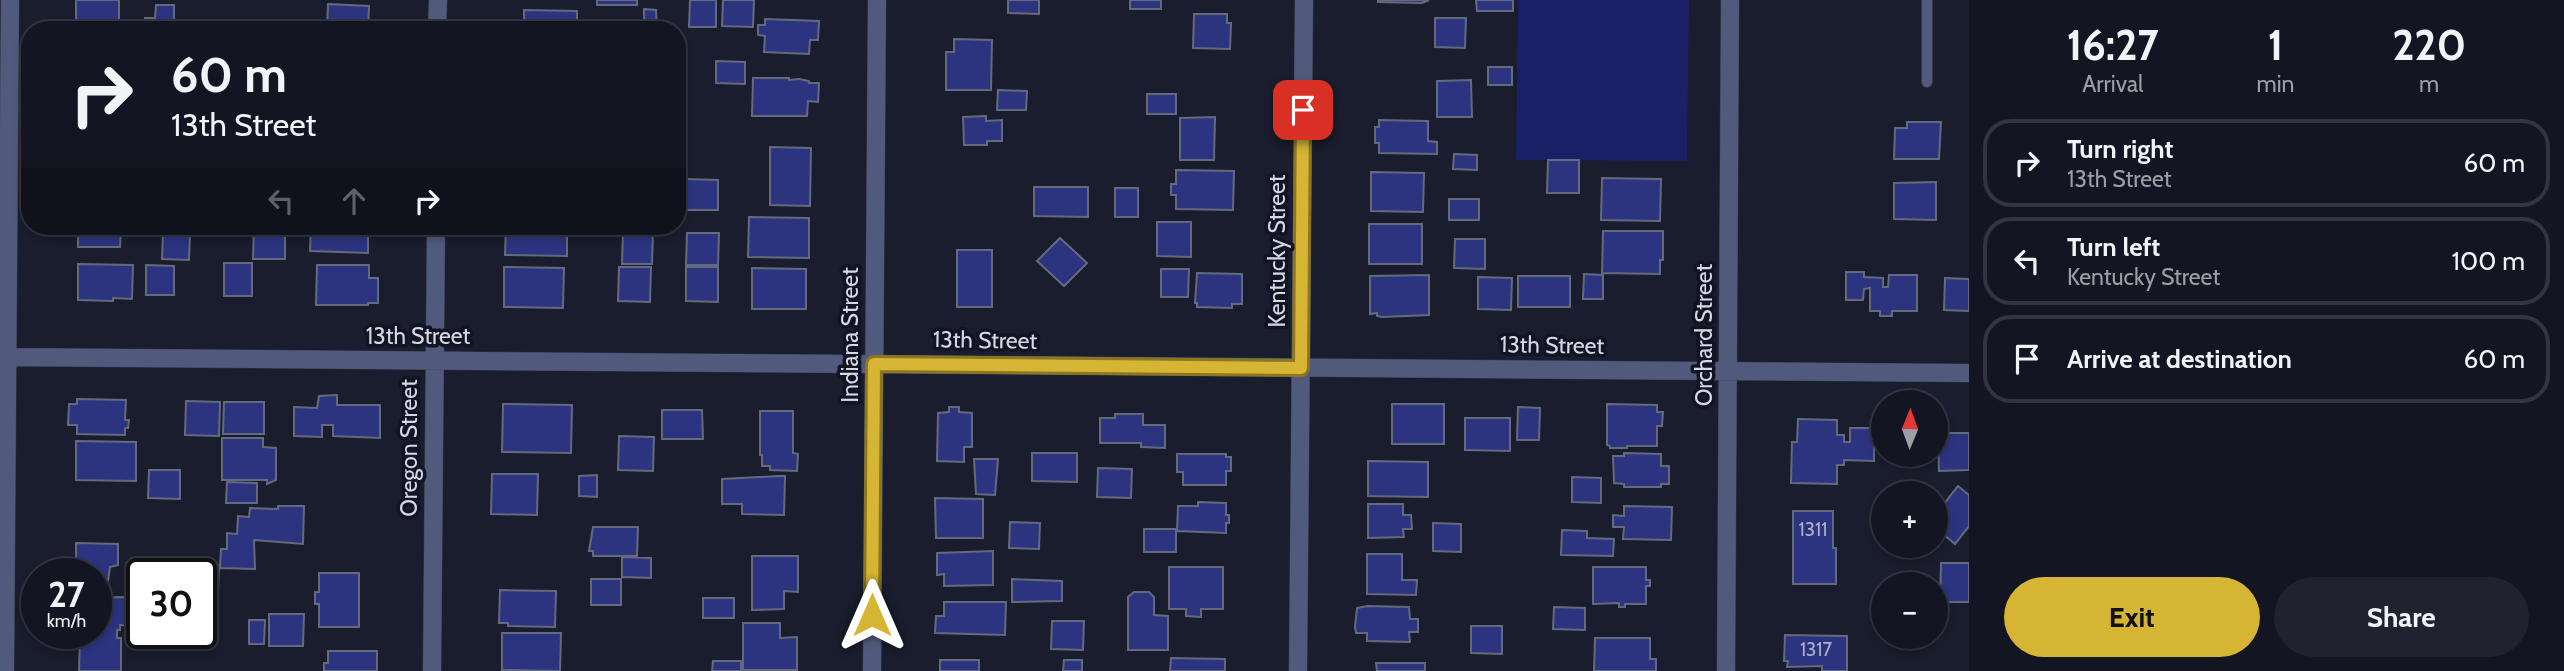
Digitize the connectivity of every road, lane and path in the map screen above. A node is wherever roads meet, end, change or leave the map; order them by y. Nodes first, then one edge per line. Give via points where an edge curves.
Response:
1 (10, 0) edge
2 (438, 0) edge
3 (877, 0) edge
4 (1304, 0) edge
5 (1730, 0) edge
6 (1927, 0) edge
7 (437, 21) edge
8 (1927, 82) dead end
9 (436, 235) edge
10 (4, 357) edge
11 (434, 360) junction
12 (874, 364) junction
13 (1301, 368) junction
14 (1728, 371) junction
15 (1969, 373) edge
16 (5, 671) edge
17 (432, 671) edge
18 (872, 671) edge
19 (1298, 671) edge
20 (1726, 671) edge

1 - 10 street
2 - 7 street
3 - 12 street, Indiana Street
4 - 13 street, Kentucky Street
5 - 14 street, Orchard Street
6 - 8 lane
9 - 11 street, Oregon Street
10 - 11 street, 13th Street
10 - 16 street
11 - 12 street, 13th Street
11 - 17 street, Oregon Street
12 - 13 street, 13th Street
12 - 18 street, Indiana Street
13 - 14 street, 13th Street
13 - 19 street, Kentucky Street
14 - 15 street, 13th Street
14 - 20 street, Orchard Street

